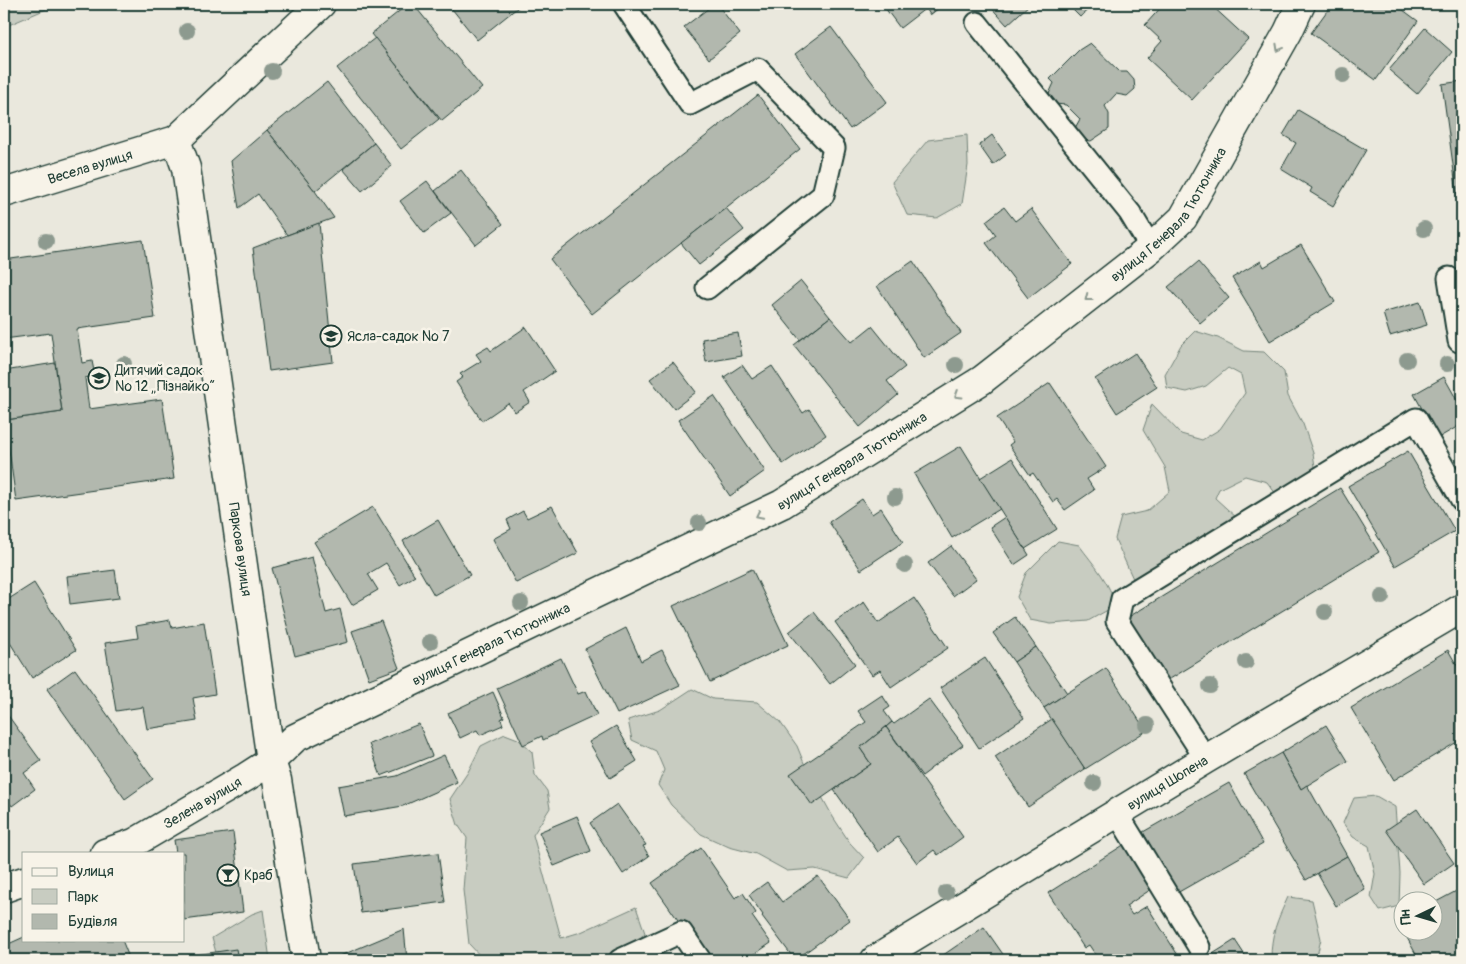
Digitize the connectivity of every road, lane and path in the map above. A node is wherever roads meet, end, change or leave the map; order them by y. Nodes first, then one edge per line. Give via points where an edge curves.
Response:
1 (321, 4) edge
2 (624, 4) edge
3 (1301, 4) edge
4 (978, 23) dead end
5 (176, 140) junction
6 (4, 193) edge
7 (1151, 248) junction
8 (1449, 278) dead end
9 (707, 288) dead end
10 (1462, 341) edge
11 (1462, 500) edge
12 (1462, 608) edge
13 (1206, 759) junction
14 (271, 761) junction
15 (1118, 813) junction
16 (108, 852) edge
17 (22, 882) edge
18 (4, 888) edge
19 (1199, 947) dead end
20 (306, 960) edge
21 (620, 960) edge
22 (700, 960) edge
23 (875, 960) edge

1 - 5 street
2 - 9 lane via 690,104 758,69 834,148 823,195
3 -> 7 street, вулиця Генерала Тютюнника via 1183,218
4 - 7 lane via 1130,213
5 - 6 street, Весела вулиця
5 - 14 street, Паркова вулиця via 186,168
7 -> 14 street, вулиця Генерала Тютюнника via 982,380 782,504 295,738
8 - 10 lane via 1459,341
11 - 13 lane via 1416,419 1122,598 1117,621
12 - 13 street, вулиця Шопена
13 - 15 street, вулиця Шопена
14 - 16 street, Зелена вулиця via 134,843
14 - 20 street, Паркова вулиця via 278,780
15 - 19 lane
15 - 23 street, вулиця Шопена
17 - 18 street
21 - 22 lane via 681,932

